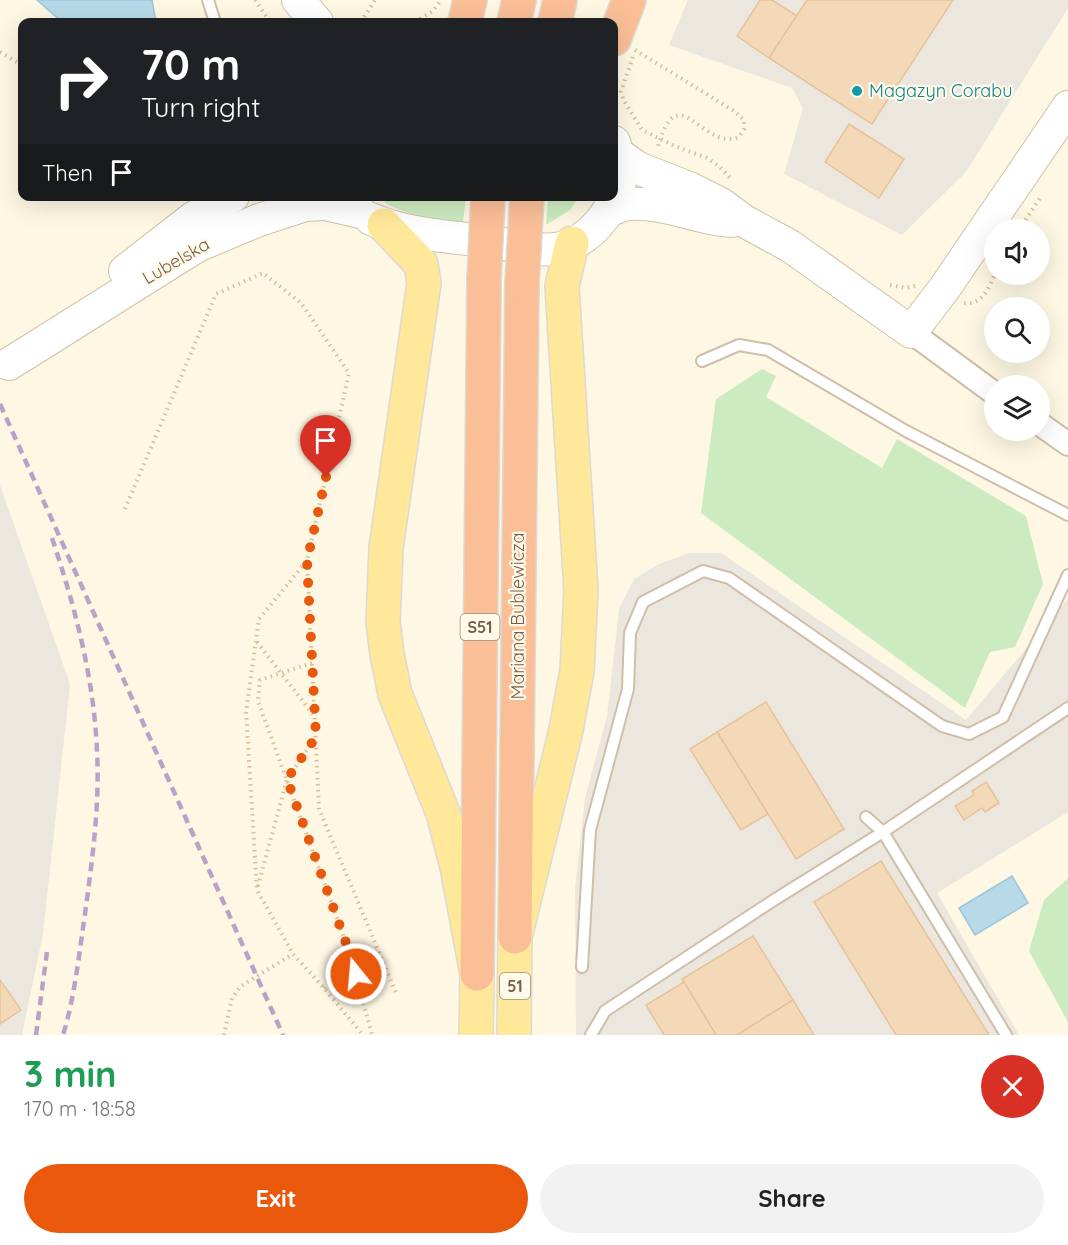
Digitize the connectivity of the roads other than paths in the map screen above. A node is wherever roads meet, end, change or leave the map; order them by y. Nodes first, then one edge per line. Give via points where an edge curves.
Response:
1 (208, 0) edge
2 (278, 0) edge
3 (298, 0) edge
4 (470, 0) edge
5 (519, 0) edge
6 (560, 0) edge
7 (629, 0) edge
8 (214, 18) edge
9 (289, 18) edge
10 (314, 18) edge
11 (466, 18) edge
12 (515, 18) edge
13 (556, 18) edge
14 (627, 46) edge
15 (1068, 107) edge
16 (618, 150) edge
17 (618, 156) edge
18 (618, 187) edge
19 (224, 201) edge
20 (488, 201) edge
21 (527, 201) edge
22 (613, 201) edge
23 (363, 211) edge
24 (608, 211) junction
25 (744, 221) junction
26 (572, 243) junction
27 (911, 332) junction
28 (702, 361) dead end
29 (4, 368) edge
30 (984, 386) edge
31 (1050, 431) edge
32 (1068, 444) edge
33 (1068, 515) edge
34 (1068, 575) edge
35 (1068, 708) edge
36 (866, 817) dead end
37 (883, 832) junction
38 (515, 936) junction
39 (582, 967) dead end
40 (477, 974) junction
41 (476, 1035) edge
42 (514, 1035) edge
43 (591, 1035) edge
44 (1006, 1035) edge

1 - 8 lane
2 - 9 street
3 - 10 street
4 - 11 highway
5 - 12 highway
6 - 13 highway
7 - 14 highway
15 - 27 street
16 - 25 street via 638,168 721,204
17 - 18 street
19 - 29 street, Lubelska via 193,218
20 - 40 highway, Mariana Bublewicza / S51, bridge
21 - 38 highway, Mariana Bublewicza / S51, bridge via 522,284
22 - 24 street
23 - 26 street, Lubelska via 407,230 534,248 561,248
23 - 29 street, Lubelska via 324,204 305,206 197,246
23 - 40 main road via 421,264 424,283 386,548 384,633 395,694 451,840
24 - 25 street via 629,204 716,220
24 - 26 street
25 - 27 street via 790,246
26 - 38 main road via 562,286 581,590 577,671
27 - 30 street
28 - 33 lane via 739,345 768,350 906,431
31 - 32 street
34 - 39 lane via 1003,717 969,734 942,726 729,578 703,571 643,602 630,633 628,689 590,830
35 - 37 lane
36 - 37 lane
37 - 43 lane via 605,1011
37 - 44 lane
38 - 42 main road, Mariana Bublewicza / 51
40 - 41 main road, Mariana Bublewicza / 51

